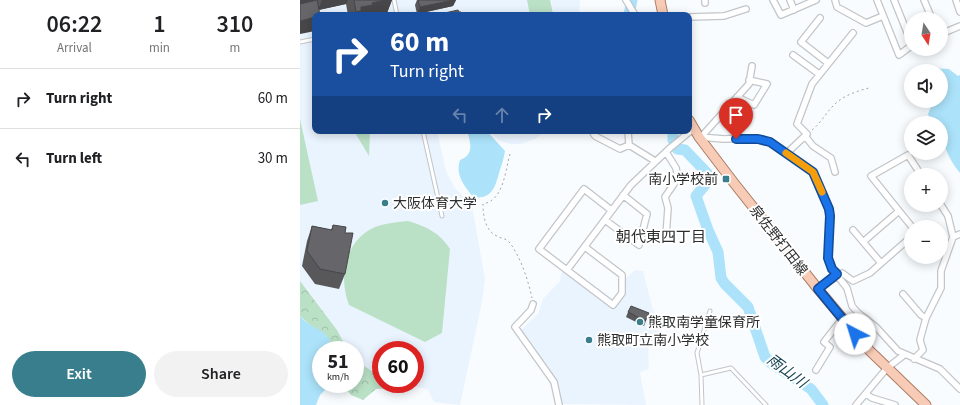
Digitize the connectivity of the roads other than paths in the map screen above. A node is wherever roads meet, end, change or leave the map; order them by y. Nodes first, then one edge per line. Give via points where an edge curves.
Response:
1 (394, 0) edge
2 (661, 0) edge
3 (773, 0) edge
4 (790, 0) edge
5 (816, 0) edge
6 (835, 0) edge
7 (877, 0) edge
8 (894, 0) edge
9 (924, 0) edge
10 (956, 0) edge
11 (627, 1) edge
12 (746, 9) dead end
13 (794, 10) junction
14 (396, 12) edge
15 (633, 12) edge
16 (663, 12) edge
17 (929, 12) edge
18 (960, 12) edge
19 (883, 16) junction
20 (692, 17) edge
21 (820, 18) dead end
22 (904, 25) edge
23 (960, 26) edge
24 (948, 31) edge
25 (853, 33) dead end
26 (312, 40) edge
27 (300, 42) edge
28 (904, 51) edge
29 (793, 55) dead end
30 (828, 63) junction
31 (752, 66) dead end
32 (819, 74) junction
33 (750, 80) junction
34 (738, 97) junction
35 (693, 129) edge
36 (424, 134) edge
37 (594, 134) edge
38 (628, 134) edge
39 (687, 134) edge
40 (806, 135) junction
41 (700, 137) junction
42 (629, 145) junction
43 (668, 150) junction
44 (787, 153) junction
45 (655, 161) junction
46 (916, 168) edge
47 (835, 172) dead end
48 (623, 195) junction
49 (611, 210) junction
50 (899, 211) junction
51 (945, 212) edge
52 (442, 216) dead end
53 (605, 220) junction
54 (906, 220) edge
55 (853, 230) dead end
56 (960, 234) edge
57 (666, 236) dead end
58 (953, 237) junction
59 (863, 242) junction
60 (904, 243) edge
61 (585, 246) junction
62 (948, 250) edge
63 (881, 263) junction
64 (943, 264) edge
65 (568, 270) junction
66 (837, 274) junction
67 (818, 289) junction
68 (903, 294) dead end
69 (533, 304) road end
70 (710, 311) dead end
71 (926, 318) junction
72 (842, 319) junction
73 (904, 355) junction
74 (914, 359) junction
75 (887, 368) junction
76 (816, 370) dead end
77 (702, 376) junction
78 (960, 389) edge
79 (866, 394) junction
80 (559, 405) edge
81 (702, 405) edge
82 (766, 405) edge
83 (856, 405) edge
84 (895, 405) edge
85 (926, 405) edge

1 - 14 lane
2 - 16 main road
3 - 13 street via 781,15
4 - 13 street
5 - 13 street
6 - 19 street via 837,7 858,22 866,23
7 - 19 street
8 - 22 street
9 - 17 street
10 - 18 street
11 - 15 street
12 - 20 street via 724,16
19 - 28 street via 898,55
21 - 30 street via 802,42
23 - 24 street
25 - 30 street
26 - 27 lane
29 - 32 street
30 - 32 street
31 - 33 street
32 - 40 street via 812,84 797,124
33 - 34 street
33 - 34 street via 767,84 754,105
34 - 41 street
35 - 41 main road, 泉佐野打田線
36 - 52 lane
37 - 42 street via 620,149
38 - 42 street
39 - 43 street
40 - 44 street
40 - 47 street via 813,146 831,158
41 - 44 street via 758,139 770,142
41 - 67 main road, 泉佐野打田線
42 - 45 street
43 - 45 street
43 - 57 street via 678,178 665,197 668,208
44 - 66 street via 813,172 825,198 830,216 828,258
45 - 48 street
46 - 50 street via 908,155 871,176
48 - 49 street
48 - 53 street via 647,214 639,245
49 - 53 street
49 - 65 street via 584,189 539,249
50 - 54 street
50 - 59 street
51 - 58 street
53 - 61 street
55 - 59 street
56 - 58 street
58 - 62 street
59 - 63 street
60 - 63 street
61 - 65 street
61 - 65 street via 622,275 622,293 613,304
63 - 66 street via 870,273 854,281 842,273
64 - 71 street via 941,288
66 - 67 street
66 - 73 street via 847,288 855,310
67 - 72 main road, 泉佐野打田線
68 - 71 street
69 - 80 street via 531,310 515,327 554,382
70 - 77 lane via 697,353
71 - 74 street via 920,340 923,350
72 - 75 main road, 泉佐野打田線
72 - 76 street via 824,342 830,347
73 - 74 street
73 - 75 street
74 - 78 street via 940,369
75 - 79 street
75 - 85 main road, 泉佐野打田線
77 - 81 lane
77 - 82 lane via 732,368
79 - 83 street
79 - 84 street

